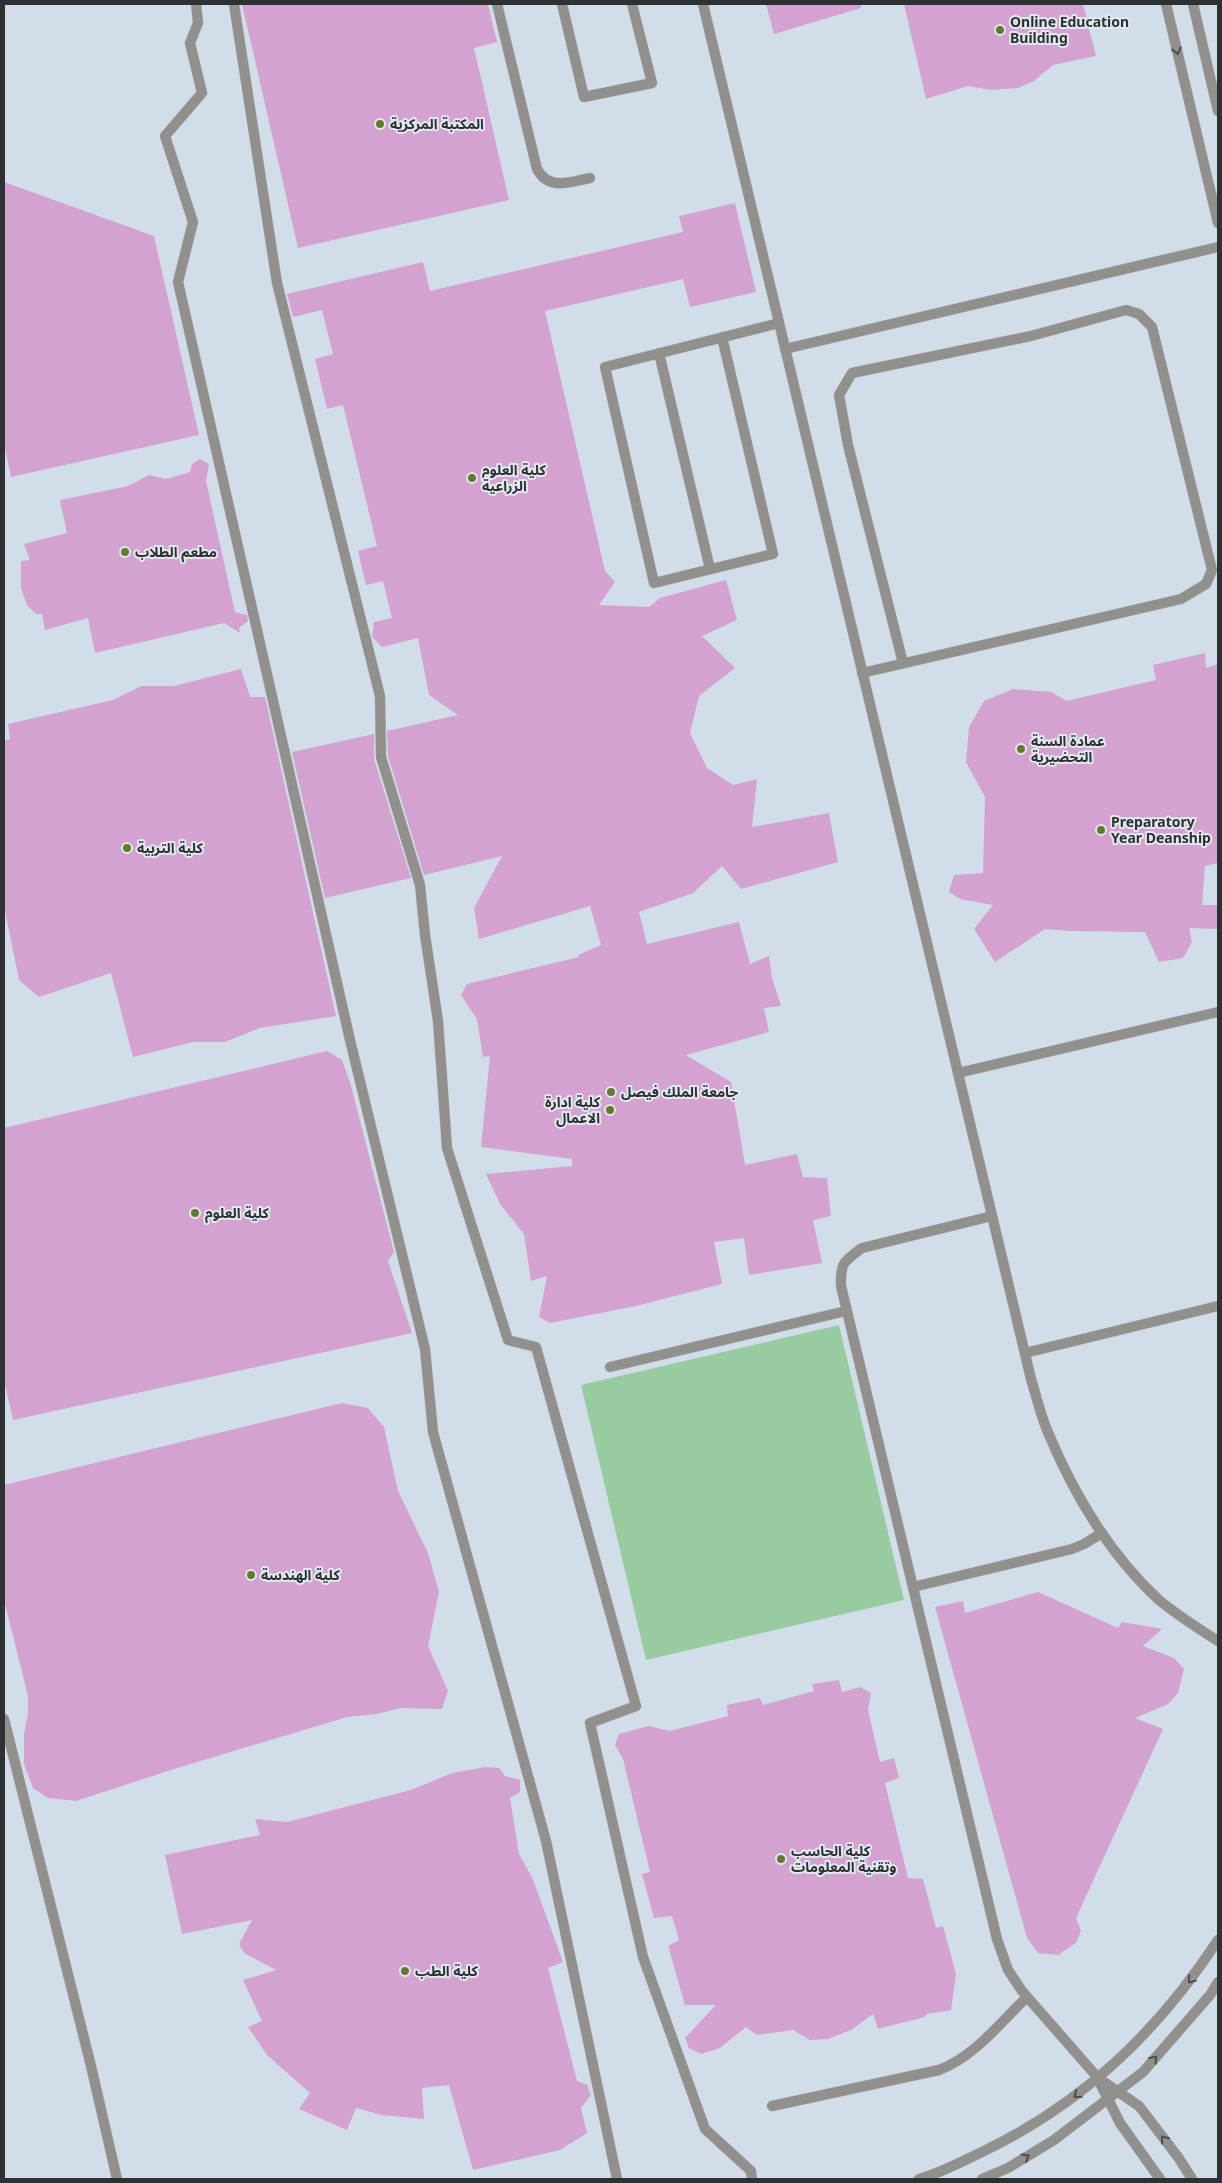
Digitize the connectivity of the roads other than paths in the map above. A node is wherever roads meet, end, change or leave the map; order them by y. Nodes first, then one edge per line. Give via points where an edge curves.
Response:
1 (196, 4) edge
2 (234, 4) edge
3 (497, 4) edge
4 (562, 4) edge
5 (632, 4) edge
6 (703, 4) edge
7 (1166, 4) edge
8 (1193, 4) edge
9 (1218, 111) edge
10 (590, 178) dead end
11 (1218, 222) edge
12 (1218, 247) edge
13 (779, 323) junction
14 (722, 337) junction
15 (785, 349) junction
16 (659, 353) junction
17 (710, 569) junction
18 (903, 663) junction
19 (862, 673) junction
20 (1218, 1012) edge
21 (958, 1073) junction
22 (992, 1216) junction
23 (1218, 1306) edge
24 (846, 1311) junction
25 (1025, 1353) junction
26 (610, 1367) dead end
27 (1102, 1532) junction
28 (913, 1587) junction
29 (1218, 1641) edge
30 (4, 1722) edge
31 (1218, 1940) edge
32 (1218, 1982) edge
33 (1027, 1997) junction
34 (1098, 2078) junction
35 (1117, 2092) junction
36 (1108, 2099) junction
37 (772, 2106) dead end
38 (117, 2179) edge
39 (618, 2179) edge
40 (752, 2179) edge
41 (919, 2179) edge
42 (982, 2179) edge
43 (1160, 2179) edge
44 (1192, 2179) edge

1 - 39 street via 198,23 190,43 202,93 165,136 193,222 178,282 346,1020 425,1349 433,1432 546,1841
2 - 40 street via 277,283 380,696 381,757 420,885 438,1021 448,1148 508,1340 536,1348 636,1706 590,1723 643,1957 705,2129 751,2171
3 - 10 street via 537,169 542,178 552,184
4 - 5 street via 584,97 652,83
6 - 13 street
7 -> 11 street
8 - 9 street
12 - 15 street
13 - 14 street
13 - 15 street
14 - 16 street
14 - 17 street via 773,554
15 - 19 street
16 - 17 street
16 - 17 street via 605,367 654,583
18 - 18 street via 1181,599 1206,584 1212,570 1169,395 1152,327 1139,314 1126,310 1031,336 852,373 839,396 848,445
18 - 19 street
19 - 21 street
20 - 21 street
21 - 22 street
22 - 24 street via 862,1248 845,1260 840,1270
22 - 25 street
23 - 25 street
24 - 26 street
24 - 28 street
25 - 27 street via 1046,1428 1066,1472
27 - 28 street via 1072,1549
27 - 29 street via 1120,1560 1160,1600
28 - 33 street via 996,1939 1008,1970
30 - 38 street
31 -> 34 street via 1193,1979 1159,2019
35 -> 32 street via 1142,2072
33 - 34 street
33 - 37 street via 966,2056 950,2066
34 - 35 street
34 - 36 street
34 -> 41 street via 1040,2121 988,2149
35 - 36 street
44 -> 35 street via 1139,2106
42 -> 36 street via 1008,2168 1054,2140
36 - 43 street via 1120,2123

